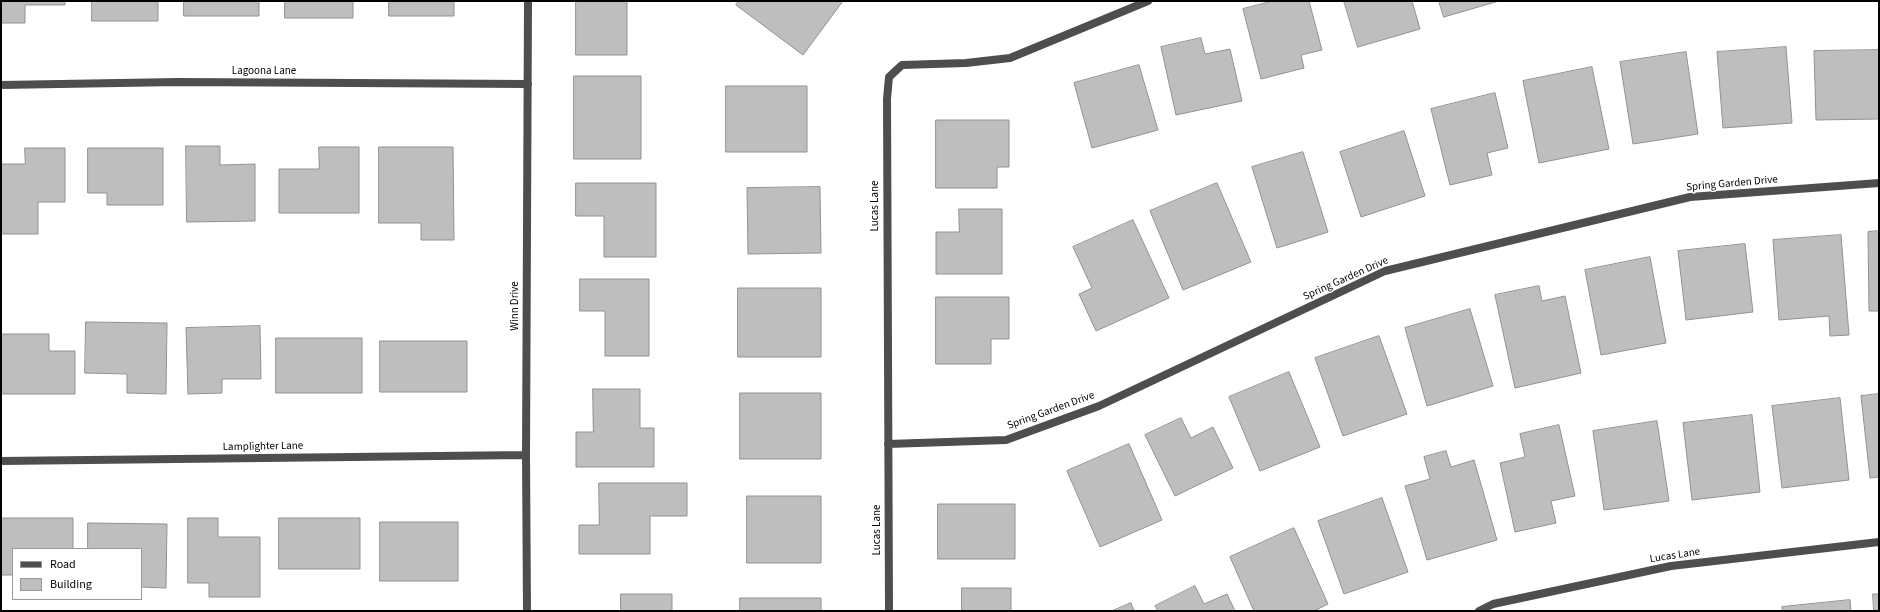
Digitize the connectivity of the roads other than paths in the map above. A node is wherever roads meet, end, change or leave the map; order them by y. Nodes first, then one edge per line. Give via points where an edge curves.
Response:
1 (528, 1) edge
2 (1148, 1) edge
3 (528, 84) junction
4 (1, 85) edge
5 (1879, 183) edge
6 (888, 444) junction
7 (526, 455) junction
8 (1, 461) edge
9 (1879, 542) edge
10 (527, 611) edge
11 (889, 611) edge
12 (1478, 611) edge

1 - 3 street, Winn Drive
2 - 6 street, Lucas Lane via 1010,58 966,63 902,64 890,77 887,99
3 - 4 street, Lagoona Lane via 178,82
3 - 7 street, Winn Drive
5 - 6 street, Spring Garden Drive via 1690,198 1385,271 1099,406 1006,440
6 - 11 street, Lucas Lane
7 - 8 street, Lamplighter Lane
7 - 10 street, Winn Drive
9 - 12 street, Lucas Lane via 1671,566 1493,604

